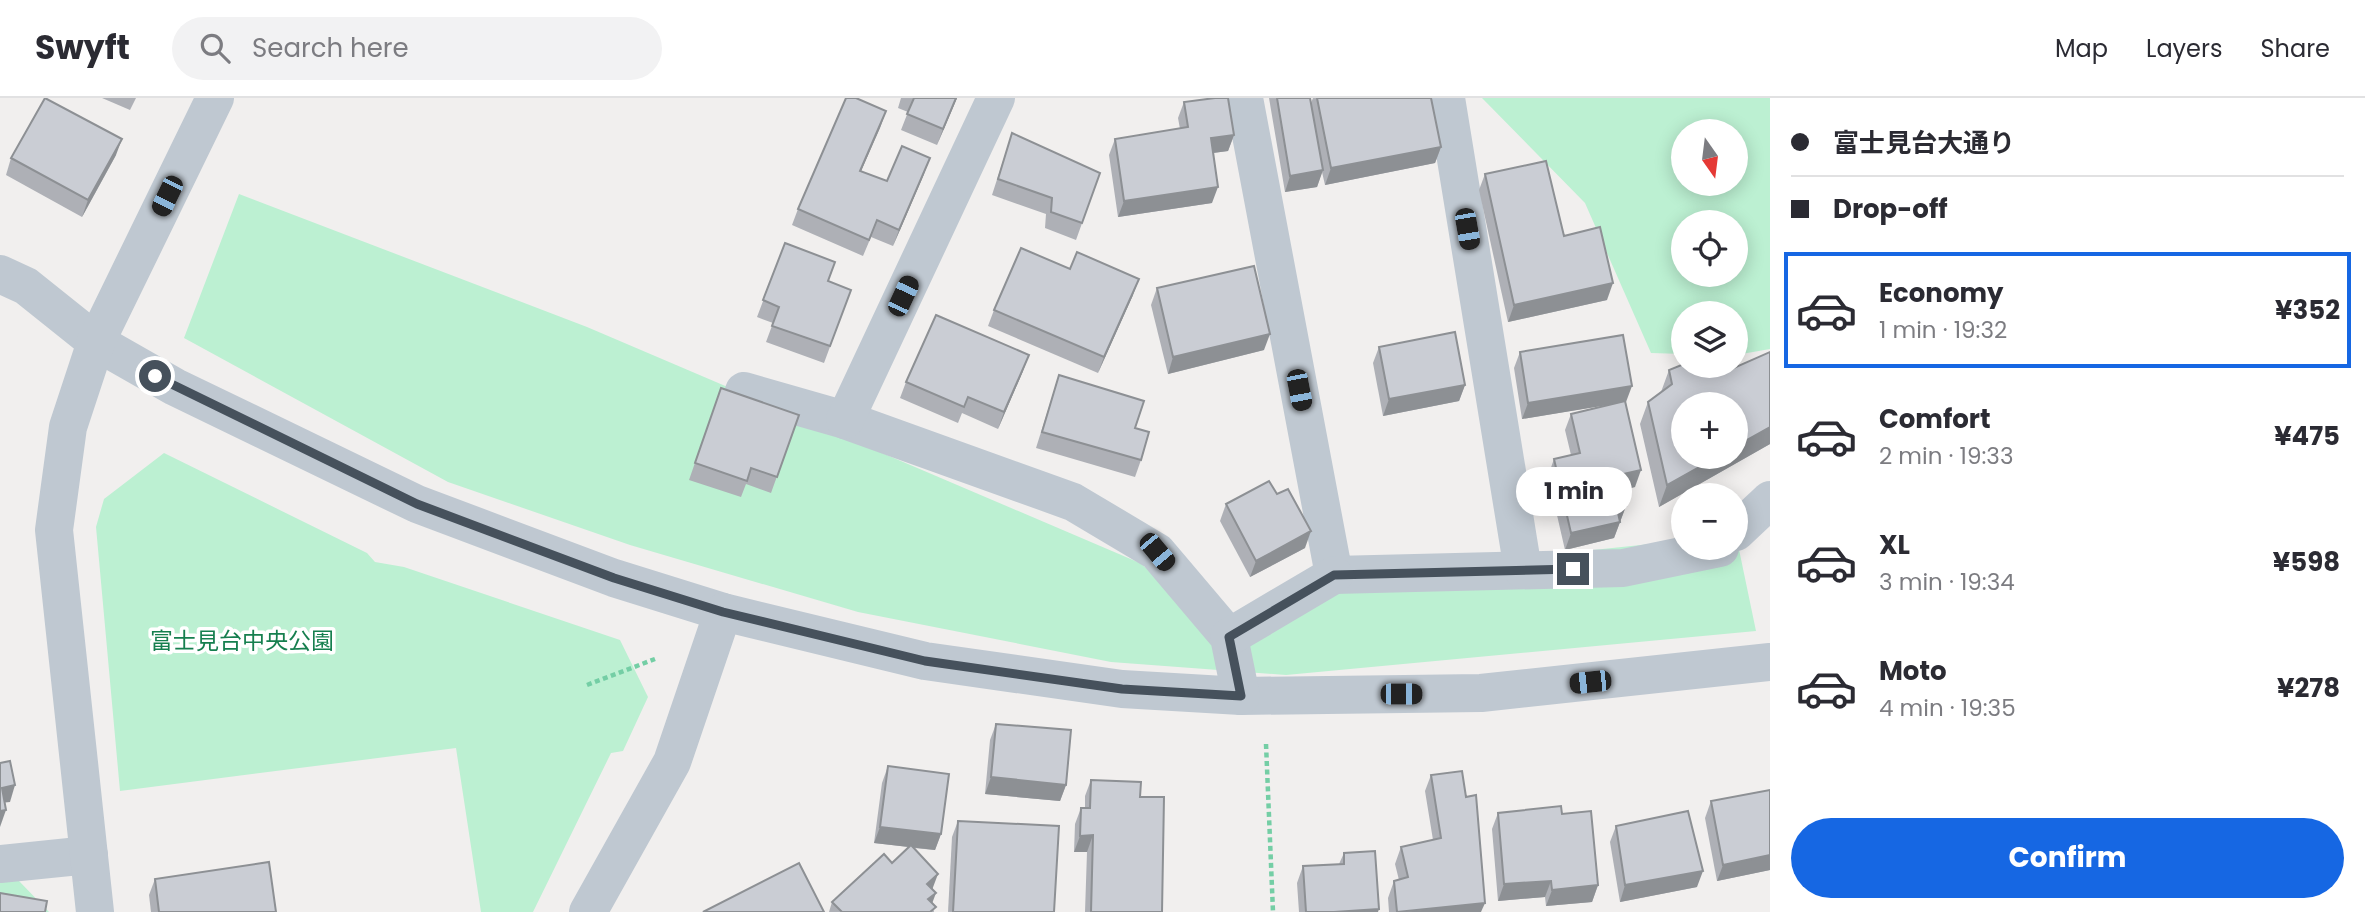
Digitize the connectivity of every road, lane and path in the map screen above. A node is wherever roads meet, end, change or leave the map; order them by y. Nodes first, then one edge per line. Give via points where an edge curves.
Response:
1 (215, 98) edge
2 (996, 98) edge
3 (1244, 98) edge
4 (1446, 98) edge
5 (0, 274) edge
6 (96, 342) junction
7 (744, 391) dead end
8 (845, 420) junction
9 (1770, 500) edge
10 (1748, 521) edge
11 (1671, 558) edge
12 (1523, 570) junction
13 (1334, 575) junction
14 (723, 612) junction
15 (1229, 637) junction
16 (655, 659) dead end
17 (1770, 662) edge
18 (587, 685) dead end
19 (1241, 696) junction
20 (1266, 744) dead end
21 (89, 855) junction
22 (0, 864) edge
23 (95, 912) edge
24 (588, 912) edge
25 (1273, 912) edge

1 - 6 street
2 - 8 street
3 - 13 street
4 - 12 street
5 - 6 street via 26,286
6 - 14 street via 175,387 417,504 614,578
6 - 21 street via 68,428 54,530
7 - 8 street
8 - 15 street via 1073,502 1157,552
9 - 10 street
11 - 12 street via 1623,568
12 - 13 street
13 - 15 street
14 - 19 street via 925,661 1122,689
14 - 24 street via 672,762
15 - 19 street
16 - 18 path
17 - 19 street via 1481,693
20 - 25 path
21 - 22 street
21 - 23 street

